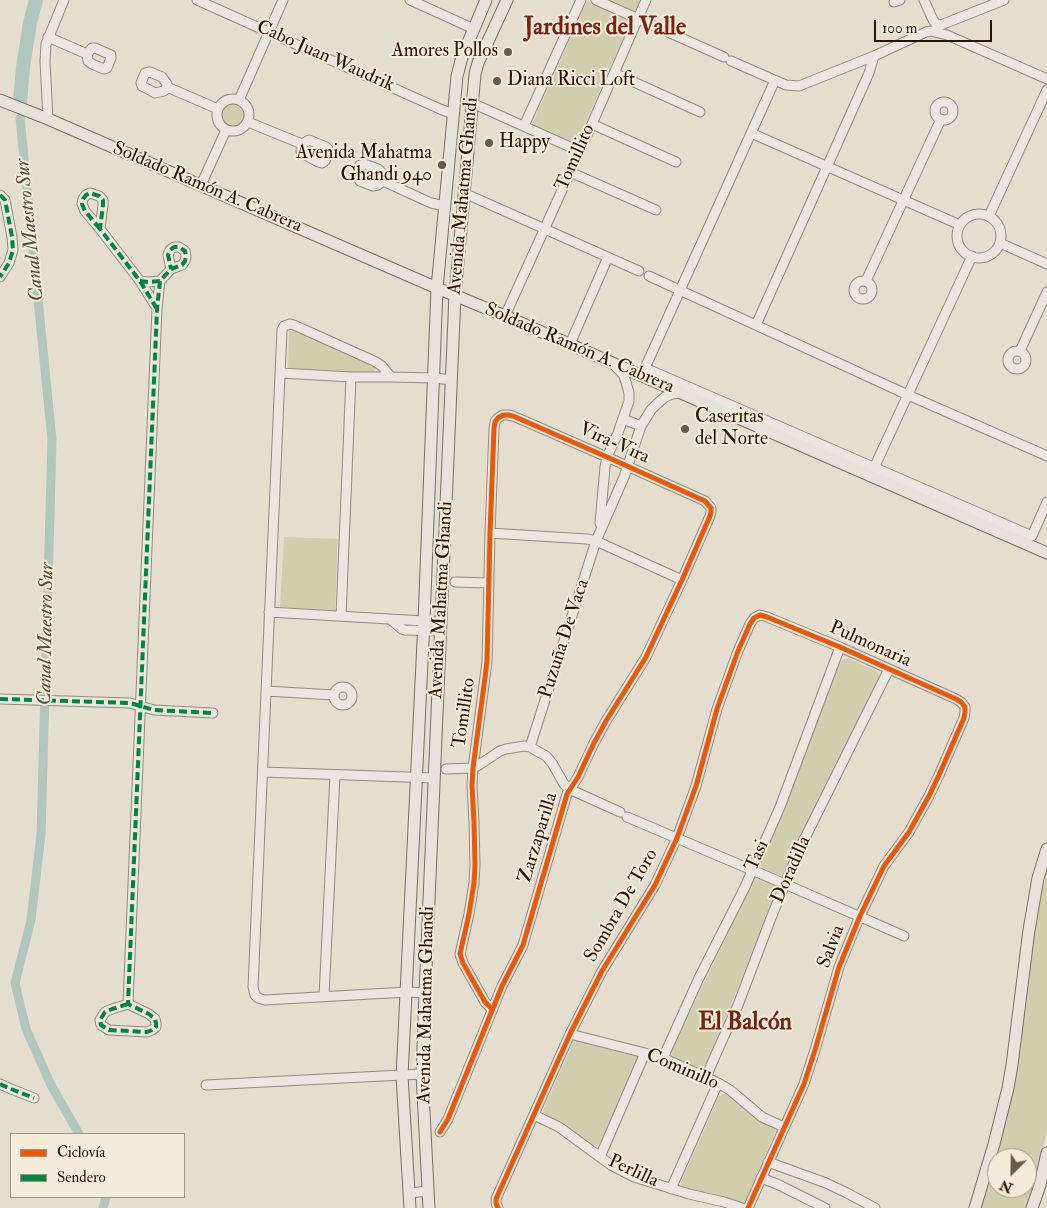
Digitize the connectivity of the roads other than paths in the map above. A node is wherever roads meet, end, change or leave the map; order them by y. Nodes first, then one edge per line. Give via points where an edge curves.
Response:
1 (64, 0) edge
2 (197, 0) edge
3 (284, 0) edge
4 (410, 0) edge
5 (486, 0) edge
6 (507, 0) edge
7 (581, 0) edge
8 (596, 0) edge
9 (646, 0) edge
10 (924, 0) edge
11 (1004, 0) edge
12 (637, 18) junction
13 (474, 28) junction
14 (269, 32) junction
15 (48, 37) junction
16 (87, 54) dead end
17 (874, 56) junction
18 (614, 73) junction
19 (1047, 79) edge
20 (775, 80) junction
21 (167, 87) dead end
22 (1047, 90) edge
23 (0, 100) edge
24 (239, 100) junction
25 (472, 103) junction
26 (218, 109) junction
27 (700, 112) dead end
28 (453, 114) junction
29 (48, 118) junction
30 (941, 119) dead end
31 (248, 122) junction
32 (592, 124) junction
33 (524, 126) junction
34 (226, 130) junction
35 (751, 133) junction
36 (302, 144) dead end
37 (579, 151) junction
38 (676, 162) dead end
39 (826, 167) junction
40 (570, 172) junction
41 (383, 181) dead end
42 (201, 185) junction
43 (464, 193) junction
44 (0, 195) edge
45 (904, 200) junction
46 (445, 206) junction
47 (656, 210) dead end
48 (989, 216) junction
49 (960, 225) junction
50 (544, 229) junction
51 (100, 230) dead end
52 (1000, 243) junction
53 (972, 256) junction
54 (608, 257) junction
55 (1047, 264) edge
56 (171, 269) dead end
57 (639, 271) dead end
58 (649, 276) dead end
59 (0, 277) edge
60 (140, 281) junction
61 (160, 281) junction
62 (866, 282) dead end
63 (437, 288) junction
64 (680, 290) junction
65 (1047, 292) edge
66 (455, 295) junction
67 (157, 308) junction
68 (505, 316) junction
69 (756, 325) junction
70 (570, 344) junction
71 (1020, 351) dead end
72 (613, 364) junction
73 (281, 373) junction
74 (391, 376) junction
75 (351, 377) junction
76 (434, 378) junction
77 (452, 380) junction
78 (680, 393) junction
79 (908, 395) junction
80 (503, 415) joint
81 (623, 419) junction
82 (641, 426) junction
83 (1047, 456) edge
84 (606, 457) junction
85 (627, 466) junction
86 (874, 468) junction
87 (1047, 502) edge
88 (711, 508) joint
89 (600, 530) junction
90 (490, 534) junction
91 (596, 541) junction
92 (1047, 553) edge
93 (682, 580) junction
94 (455, 582) dead end
95 (489, 583) junction
96 (269, 612) junction
97 (760, 615) joint
98 (341, 616) junction
99 (423, 626) junction
100 (441, 627) junction
101 (840, 647) junction
102 (889, 669) junction
103 (266, 691) junction
104 (334, 695) dead end
105 (0, 699) edge
106 (141, 707) junction
107 (965, 707) joint
108 (213, 712) dead end
109 (530, 748) junction
110 (473, 768) junction
111 (446, 769) dead end
112 (262, 772) junction
113 (335, 775) junction
114 (416, 778) junction
115 (434, 778) junction
116 (569, 789) junction
117 (677, 838) junction
118 (1047, 849) edge
119 (752, 870) junction
120 (785, 884) junction
121 (860, 916) junction
122 (904, 936) dead end
123 (406, 992) junction
124 (425, 993) junction
125 (324, 996) junction
126 (128, 1004) junction
127 (492, 1008) junction
128 (570, 1034) junction
129 (644, 1053) junction
130 (662, 1058) junction
131 (422, 1074) junction
132 (402, 1076) junction
133 (706, 1076) junction
134 (0, 1084) edge
135 (718, 1084) junction
136 (206, 1085) dead end
137 (34, 1098) dead end
138 (534, 1115) junction
139 (784, 1127) junction
140 (440, 1132) dead end
141 (1047, 1153) edge
142 (600, 1157) junction
143 (768, 1162) junction
144 (761, 1178) junction
145 (672, 1189) junction
146 (428, 1191) junction
147 (410, 1193) junction
148 (498, 1207) edge
149 (872, 1207) edge
150 (410, 1208) edge
151 (429, 1208) edge
152 (742, 1208) edge
153 (748, 1208) edge
154 (825, 1208) edge
155 (975, 1208) edge
156 (1032, 1208) edge

1 - 15 street
2 - 14 street, Cabo Juan Waudrik
3 - 14 street
4 - 13 street
5 - 13 main road, Avenida Mahatma Ghandi
6 - 25 main road, Avenida Mahatma Ghandi via 476,67
7 - 33 street
8 - 12 street
9 - 12 street, Tomillito
10 - 11 street via 933,20 942,25
12 - 18 street, Tomillito
12 - 20 street
13 - 28 main road, Avenida Mahatma Ghandi via 460,65
14 - 24 street
14 - 28 street, Cabo Juan Waudrik
15 - 16 street
15 - 29 street via 45,52
17 - 19 street via 926,32 938,32
17 - 20 street via 800,86
17 - 39 street
18 - 27 street
18 - 32 street, Tomillito
20 - 35 street
21 - 26 street
22 - 48 street
23 - 29 main road, Soldado Ramón A. Cabrera
24 - 26 street via 224,101
24 - 31 street via 248,106
25 - 33 street
25 - 43 main road, Avenida Mahatma Ghandi
26 - 34 street via 217,118
28 - 46 main road, Avenida Mahatma Ghandi
29 - 42 main road, Soldado Ramón A. Cabrera
30 - 45 street
31 - 34 street via 236,132
31 - 36 street
32 - 37 street, Tomillito
32 - 38 street
33 - 37 street
34 - 42 street
35 - 39 street
35 - 64 street
37 - 40 street, Tomillito
39 - 45 street
39 - 69 street
40 - 47 street
40 - 50 street, Tomillito
41 - 46 street
42 - 63 main road, Soldado Ramón A. Cabrera
43 - 50 street
43 - 66 main road, Avenida Mahatma Ghandi
44 - 59 street via 5,200 13,250
45 - 49 street
45 - 62 street
46 - 63 main road, Avenida Mahatma Ghandi
48 - 49 street via 974,215
48 - 52 street via 998,224
49 - 53 street via 958,242
50 - 54 street
50 - 68 street, Tomillito
51 - 60 street
52 - 53 street via 985,257
52 - 55 street
53 - 79 street
54 - 57 street
54 - 70 street
56 - 61 street
58 - 64 street
60 - 61 street
60 - 67 street
61 - 67 street
63 - 66 main road, Soldado Ramón A. Cabrera
63 - 76 main road, Avenida Mahatma Ghandi
64 - 69 street
64 - 86 street via 645,368
65 - 71 street
66 - 68 main road, Soldado Ramón A. Cabrera
66 - 77 main road, Avenida Mahatma Ghandi
67 - 106 street
68 - 70 main road, Soldado Ramón A. Cabrera
69 - 79 street
70 - 72 main road, Soldado Ramón A. Cabrera
72 - 78 main road, Soldado Ramón A. Cabrera
72 - 81 street via 623,374 629,393
73 - 74 street via 282,330 290,324 374,361
73 - 75 street
73 - 96 street
74 - 75 street
74 - 76 street
75 - 98 street
76 - 77 street
76 - 99 main road, Avenida Mahatma Ghandi
77 - 100 main road, Avenida Mahatma Ghandi
78 - 82 street via 665,397 656,404
78 - 92 main road, Soldado Ramón A. Cabrera
79 - 83 street
79 - 86 street
80 - 84 street, Vira-Vira via 513,416
80 - 90 street, Tomillito via 495,422
81 - 82 street
81 - 84 street
82 - 85 street
84 - 85 street, Vira-Vira
84 - 89 street
85 - 88 street, Vira-Vira via 705,501
85 - 89 street
86 - 87 street via 1032,536
88 - 93 street, Zarzaparilla
89 - 91 street, Puzuña De Vaca
90 - 91 street
90 - 95 street, Tomillito
91 - 93 street
91 - 109 street, Puzuña De Vaca
93 - 116 street, Zarzaparilla via 641,667 606,721
94 - 95 street
95 - 110 street, Tomillito via 486,674
96 - 98 street
96 - 103 street
97 - 101 street, Pulmonaria
97 - 117 street, Sombra De Toro via 750,624 734,659
98 - 99 street via 390,619
99 - 100 street
99 - 114 main road, Avenida Mahatma Ghandi
100 - 115 main road, Avenida Mahatma Ghandi
101 - 102 street, Pulmonaria
101 - 119 street, Tasi via 780,807
102 - 107 street, Pulmonaria via 956,699
102 - 120 street, Doradilla
103 - 104 street
103 - 112 street
105 - 106 street via 130,703
106 - 108 street
106 - 126 street
107 - 121 street, Salvia via 964,718 940,775 908,832 884,866
109 - 110 street via 524,746 500,751
109 - 116 street via 546,756
110 - 111 street
110 - 127 street, Tomillito via 474,883 460,954 485,1002
112 - 113 street
112 - 125 street via 254,992 265,1000
113 - 114 street
113 - 125 street
114 - 115 street
114 - 123 main road, Avenida Mahatma Ghandi
115 - 124 main road, Avenida Mahatma Ghandi
116 - 117 street
116 - 127 street, Zarzaparilla via 522,945
117 - 119 street
117 - 128 street, Sombra De Toro via 655,885 602,971
118 - 155 main road via 1029,930 1009,1080
119 - 120 street
119 - 130 street, Tasi
120 - 121 street
120 - 133 street, Doradilla
121 - 122 street
121 - 139 street, Salvia via 838,967 804,1084
123 - 124 street
123 - 125 street
123 - 132 main road, Avenida Mahatma Ghandi
124 - 131 main road, Avenida Mahatma Ghandi
126 - 126 street via 105,1012 101,1025 109,1030 147,1032 156,1027 155,1019 149,1014
127 - 140 street, Zarzaparilla
128 - 129 street, Cominillo
128 - 138 street, Sombra De Toro
129 - 130 street, Cominillo
129 - 142 street
130 - 133 street, Cominillo
131 - 132 street
131 - 146 main road, Avenida Mahatma Ghandi
132 - 136 street
132 - 147 main road, Avenida Mahatma Ghandi
133 - 135 street, Cominillo
134 - 137 street
135 - 139 street, Cominillo via 762,1117
135 - 145 street
138 - 142 street, Perlilla via 559,1127
138 - 148 street, Sombra De Toro via 496,1199
139 - 143 street, Salvia
141 - 156 main road
142 - 145 street, Perlilla via 634,1177
143 - 144 street, Salvia
143 - 149 street via 826,1183
144 - 153 street, Salvia
144 - 154 street
145 - 152 street, Perlilla
146 - 147 street
146 - 151 main road, Avenida Mahatma Ghandi
147 - 150 main road, Avenida Mahatma Ghandi

